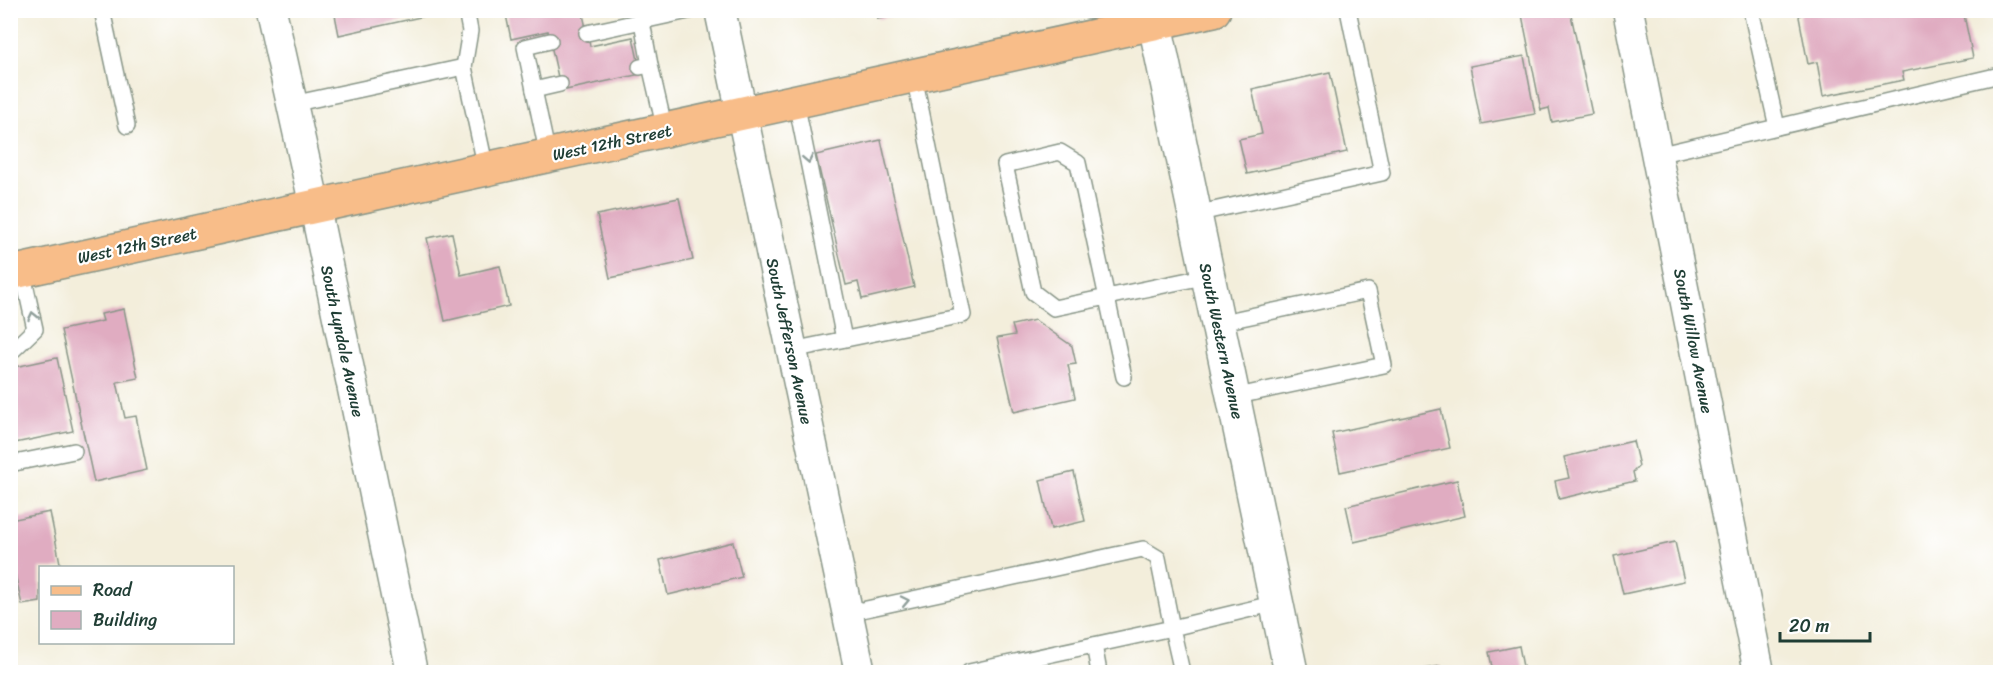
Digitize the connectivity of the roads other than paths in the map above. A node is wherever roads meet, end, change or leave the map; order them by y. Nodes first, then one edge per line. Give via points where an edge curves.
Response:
1 (102, 10) edge
2 (271, 10) edge
3 (466, 10) edge
4 (693, 10) edge
5 (720, 10) edge
6 (1214, 10) edge
7 (1348, 10) edge
8 (1628, 10) edge
9 (1751, 10) edge
10 (1154, 17) edge
11 (642, 22) junction
12 (587, 33) dead end
13 (550, 41) dead end
14 (464, 67) junction
15 (2001, 75) edge
16 (914, 76) junction
17 (560, 84) dead end
18 (534, 90) junction
19 (796, 102) junction
20 (292, 104) junction
21 (742, 113) junction
22 (127, 126) dead end
23 (1776, 127) junction
24 (665, 130) junction
25 (1657, 155) junction
26 (548, 156) junction
27 (486, 169) junction
28 (315, 207) junction
29 (1195, 214) junction
30 (16, 272) edge
31 (1208, 276) junction
32 (1107, 297) junction
33 (1218, 323) junction
34 (844, 339) junction
35 (792, 350) junction
36 (10, 353) edge
37 (1124, 377) dead end
38 (1233, 397) junction
39 (74, 451) dead end
40 (10, 464) edge
41 (1276, 603) junction
42 (848, 613) junction
43 (1172, 628) junction
44 (1094, 645) junction
45 (412, 672) edge
46 (860, 672) edge
47 (969, 672) edge
48 (1100, 672) edge
49 (1182, 672) edge
50 (1291, 672) edge
51 (1760, 672) edge

1 - 22 lane
2 - 20 street, South Lyndale Avenue
3 - 14 lane via 470,31
4 - 11 lane
5 - 21 street, South Jefferson Avenue
6 - 10 main road, West 12th Street
7 - 29 lane via 1382,173
8 - 25 street, South Willow Avenue
9 - 23 lane
10 - 16 main road, West 12th Street
10 - 29 street, South Western Avenue
11 - 12 lane
11 - 24 lane via 645,66
13 - 18 lane via 525,47
14 - 20 lane
14 - 27 lane
15 - 23 lane
16 - 19 main road, West 12th Street
16 - 34 lane via 963,315
17 - 18 lane
18 - 26 lane
19 - 21 main road, West 12th Street
19 -> 34 lane
20 - 28 street, South Lyndale Avenue
21 - 24 main road, West 12th Street
21 - 35 street, South Jefferson Avenue
23 - 25 lane
24 - 26 main road, West 12th Street
25 - 51 street, South Willow Avenue
26 - 27 main road, West 12th Street
27 - 28 main road, West 12th Street
28 - 30 main road, West 12th Street
28 - 45 street, South Lyndale Avenue
29 - 31 street, South Western Avenue
36 -> 30 lane via 35,329
31 - 32 lane
31 - 33 street, South Western Avenue
32 - 32 lane via 1054,308 1032,292 1005,165 1060,152 1078,163
32 - 37 lane
33 - 38 street, South Western Avenue
33 - 38 lane via 1368,291 1384,365
34 - 35 lane
35 - 42 street, South Jefferson Avenue
38 - 41 street, South Western Avenue
39 - 40 lane
41 - 43 lane
41 - 50 street, South Western Avenue
42 -> 43 lane via 1143,549 1158,558
42 - 46 street, South Jefferson Avenue
43 - 44 lane
43 - 49 lane
44 - 47 lane
44 - 48 lane

